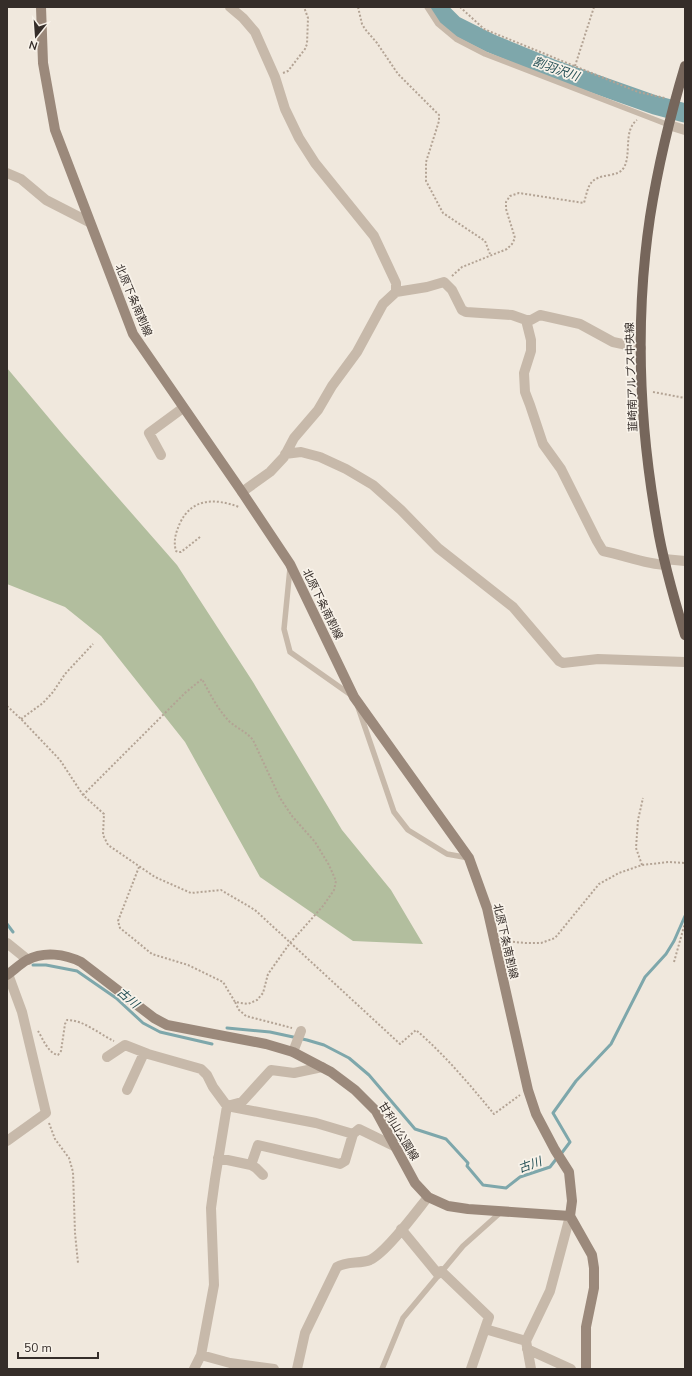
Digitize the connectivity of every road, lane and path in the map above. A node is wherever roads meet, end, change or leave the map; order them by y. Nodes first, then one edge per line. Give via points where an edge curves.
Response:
1 (41, 7) edge
2 (230, 7) edge
3 (304, 7) edge
4 (358, 7) edge
5 (427, 7) edge
6 (460, 7) edge
7 (594, 7) edge
8 (575, 66) junction
9 (685, 66) edge
10 (275, 77) junction
11 (675, 100) junction
12 (645, 116) junction
13 (670, 121) junction
14 (685, 130) edge
15 (7, 173) edge
16 (89, 222) junction
17 (490, 254) junction
18 (444, 282) junction
19 (396, 292) junction
20 (526, 320) junction
21 (640, 348) junction
22 (642, 390) junction
23 (685, 398) edge
24 (183, 408) junction
25 (285, 454) junction
26 (161, 455) dead end
27 (242, 492) junction
28 (256, 511) junction
29 (200, 537) dead end
30 (685, 561) edge
31 (665, 562) junction
32 (290, 564) junction
33 (685, 636) edge
34 (93, 644) dead end
35 (685, 662) edge
36 (354, 697) junction
37 (7, 706) edge
38 (21, 718) junction
39 (83, 795) junction
40 (642, 798) dead end
41 (469, 858) junction
42 (685, 863) edge
43 (642, 865) junction
44 (140, 867) junction
45 (685, 923) edge
46 (494, 939) junction
47 (7, 943) edge
48 (290, 943) junction
49 (28, 960) junction
50 (674, 962) dead end
51 (8, 974) edge
52 (235, 1002) junction
53 (36, 1027) dead end
54 (301, 1031) joint
55 (125, 1045) junction
56 (295, 1048) junction
57 (144, 1052) junction
58 (107, 1057) dead end
59 (322, 1067) junction
60 (127, 1090) dead end
61 (528, 1090) junction
62 (227, 1106) junction
63 (46, 1113) junction
64 (353, 1134) junction
65 (7, 1141) edge
66 (396, 1147) junction
67 (218, 1158) junction
68 (251, 1165) junction
69 (263, 1175) dead end
70 (428, 1197) junction
71 (501, 1211) junction
72 (570, 1216) junction
73 (401, 1229) junction
74 (78, 1263) dead end
75 (439, 1273) junction
76 (485, 1329) junction
77 (527, 1345) junction
78 (201, 1355) junction
79 (230, 1366) edge
80 (194, 1369) edge
81 (274, 1369) edge
82 (297, 1369) edge
83 (382, 1369) edge
84 (471, 1369) edge
85 (531, 1369) edge
86 (571, 1369) edge
87 (586, 1369) edge

1 - 16 main road, 北原下条南割線 via 43,63 55,130
2 - 10 street via 255,32
3 - 10 path via 308,18 305,49 288,71
4 - 17 path via 362,24 398,74 439,115 426,162 426,181 439,206 443,213 485,241
5 - 12 lane via 438,24 456,39 485,54
6 - 8 path via 484,29
7 - 8 path
8 - 11 path via 638,92
9 - 11 main road
10 - 19 street via 285,109 299,138 315,164 374,236 396,283
11 - 13 main road, 韮崎南アルプス中央線
12 - 13 lane
12 - 17 path via 635,121 630,129 626,161 622,170 617,174 598,177 592,181 584,204 519,194 510,196 506,202 506,209 515,238 507,248
13 - 14 street
13 - 21 main road, 韮崎南アルプス中央線 via 650,217
15 - 16 street via 21,179 46,200
16 - 24 main road, 北原下条南割線 via 133,334
17 - 18 path via 462,267
18 - 19 street
18 - 20 street via 452,290 462,310 466,312 512,315
19 - 25 street via 383,304 357,352
20 - 21 street via 540,315 567,320 580,324 613,342
20 - 31 street via 531,351 524,373 525,392 543,444 560,469 597,541 603,551 654,564
21 - 22 main road, 韮崎南アルプス中央線
22 - 23 path
22 - 31 main road, 韮崎南アルプス中央線 via 647,459
24 - 26 street via 149,433
24 - 27 main road, 北原下条南割線
25 - 27 street via 270,472
25 - 35 street via 301,452 320,458 346,469 373,485 438,548 513,606 559,661 563,663 598,659
27 - 28 main road, 北原下条南割線
28 - 29 path via 216,500 193,506 185,514 178,528 174,542 176,551 181,552
28 - 32 main road, 北原下条南割線
30 - 31 street
31 - 33 main road, 韮崎南アルプス中央線
32 - 36 main road, 北原下条南割線
32 - 36 lane via 284,629 290,652
34 - 38 path via 43,703
36 - 41 main road, 北原下条南割線
36 - 41 lane via 394,812 408,830 447,854
37 - 38 path
38 - 39 path via 60,760
39 - 44 path via 104,814 103,835 108,845
39 - 48 path via 202,679 220,711 253,740 280,798 315,842 336,881 334,890 323,906
40 - 43 path via 636,843
41 - 46 main road, 北原下条南割線 via 487,908
42 - 43 path
43 - 46 path via 599,884 555,938 541,943
44 - 48 path via 155,877 191,893 221,890 255,910
44 - 52 path via 118,921 120,928 152,954 188,965 223,982
45 - 50 path
46 - 61 main road, 北原下条南割線
47 - 49 street
48 - 52 path via 268,974 263,993 257,1000 248,1004
48 - 61 path via 400,1044 416,1030 427,1039 494,1114
49 - 51 main road, 甘利山公園線
49 - 56 main road, 甘利山公園線 via 58,954 71,957 167,1025
51 - 63 street via 22,1012
52 - 54 path via 246,1016
53 - 55 path via 51,1052 58,1055 67,1020 83,1024
54 - 56 street
55 - 57 street
55 - 58 street
56 - 59 main road, 甘利山公園線
57 - 60 street
57 - 62 street via 201,1069
59 - 62 street via 294,1073 271,1070 242,1102
59 - 66 main road, 甘利山公園線 via 355,1090 376,1111
61 - 72 main road, 北原下条南割線 via 536,1114 569,1172 572,1201
62 - 64 street via 316,1123
62 - 67 street
63 - 65 street
63 - 74 path via 55,1139 69,1158 74,1172
64 - 66 street via 359,1129
64 - 68 street via 345,1161 340,1164 258,1145
66 - 70 main road, 甘利山公園線 via 415,1183
67 - 68 street
67 - 78 street via 211,1208 214,1285
68 - 69 street
70 - 71 main road, 甘利山公園線 via 448,1206
70 - 73 street
71 - 72 main road, 甘利山公園線
71 - 75 lane via 463,1246
72 - 77 street via 550,1291
72 - 87 main road via 592,1254 594,1268 594,1288 586,1327
73 - 75 street
73 - 82 street via 381,1253 370,1260 341,1264 337,1267 304,1333
75 - 76 street via 489,1317
75 - 83 lane via 403,1318
76 - 77 street
76 - 84 street
77 - 85 street
77 - 86 street
78 - 79 street
78 - 80 street
79 - 81 street

